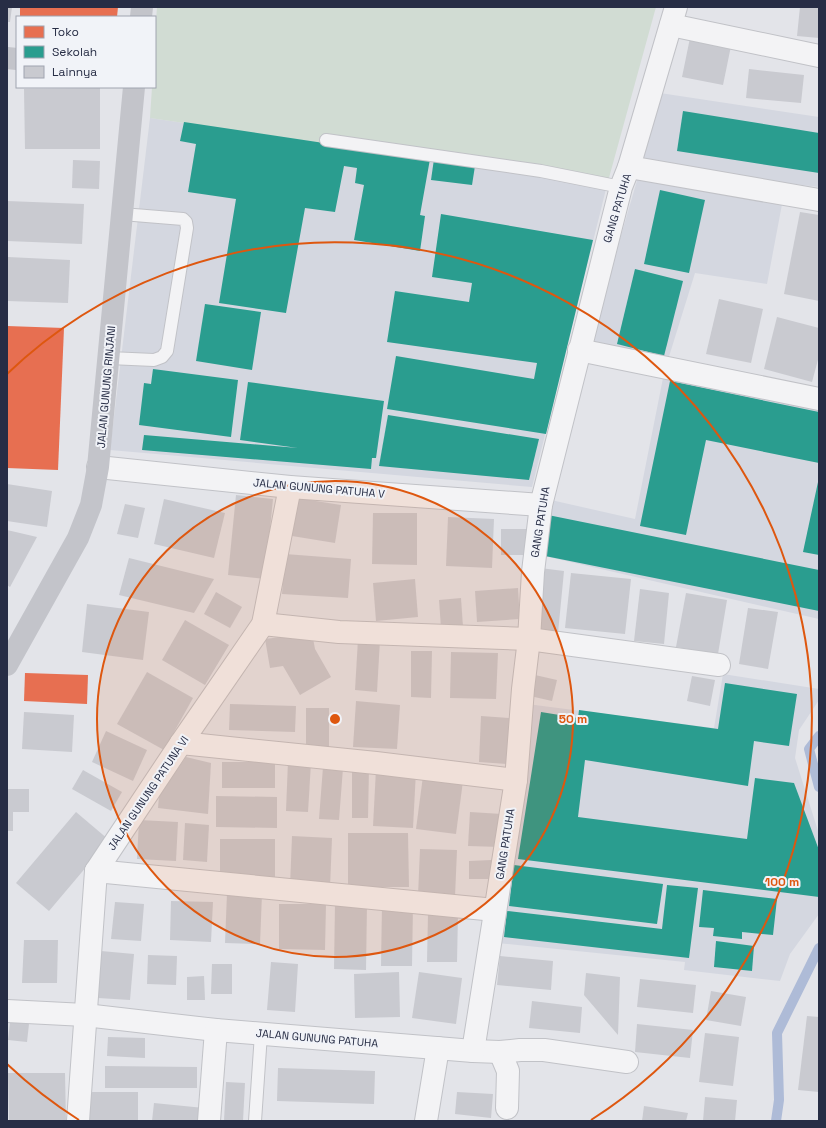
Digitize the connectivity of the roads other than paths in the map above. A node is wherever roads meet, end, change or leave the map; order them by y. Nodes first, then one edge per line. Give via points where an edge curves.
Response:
1 (674, 16) edge
2 (819, 56) edge
3 (134, 88) edge
4 (326, 140) dead end
5 (629, 167) junction
6 (621, 187) junction
7 (819, 200) edge
8 (122, 214) junction
9 (579, 350) junction
10 (109, 358) junction
11 (819, 399) edge
12 (98, 467) junction
13 (290, 487) junction
14 (541, 505) junction
15 (263, 624) junction
16 (529, 639) junction
17 (7, 665) edge
18 (719, 665) dead end
19 (181, 743) junction
20 (516, 780) junction
21 (96, 871) junction
22 (495, 910) junction
23 (7, 1011) edge
24 (85, 1015) junction
25 (216, 1030) junction
26 (261, 1034) junction
27 (438, 1048) junction
28 (473, 1051) junction
29 (500, 1052) junction
30 (627, 1062) dead end
31 (507, 1108) dead end
32 (78, 1121) edge
33 (209, 1121) edge
34 (255, 1121) edge
35 (426, 1121) edge

1 - 2 street
1 - 5 street, GANG PATUHA
3 - 8 street, JALAN GUNUNG RINJANI
4 - 6 lane via 541,171
5 - 6 street, GANG PATUHA
5 - 7 street
6 - 9 street, GANG PATUHA
8 - 10 street, JALAN GUNUNG RINJANI
8 - 10 lane via 183,219 187,228 167,351 162,357 154,360
9 - 11 street
9 - 14 street, GANG PATUHA
10 - 12 street, JALAN GUNUNG RINJANI
12 - 13 street, JALAN GUNUNG PATUHA V
12 - 17 street, JALAN GUNUNG RINJANI via 91,505 78,538
13 - 14 street, JALAN GUNUNG PATUHA V
13 - 15 street, JALAN GUNUNG PATUNA VI
14 - 16 street, GANG PATUHA
15 - 16 street via 339,632
15 - 19 street, JALAN GUNUNG PATUNA VI
16 - 18 street
16 - 20 street, GANG PATUHA
19 - 20 street
19 - 21 street, JALAN GUNUNG PATUNA VI
20 - 22 street, GANG PATUHA
21 - 22 street
21 - 24 street, JALAN GUNUNG PATUNA VI
22 - 28 street, GANG PATUHA
23 - 24 street, JALAN GUNUNG PATUHA
24 - 25 street, JALAN GUNUNG PATUHA
24 - 32 street, JALAN GUNUNG PATUNA VI
25 - 26 street, JALAN GUNUNG PATUHA
25 - 33 street
26 - 27 street, JALAN GUNUNG PATUHA
26 - 34 lane
27 - 28 street, JALAN GUNUNG PATUHA
27 - 35 street
28 - 29 street, JALAN GUNUNG PATUHA
29 - 30 street, JALAN GUNUNG PATUHA via 544,1050
29 - 31 street via 508,1071

